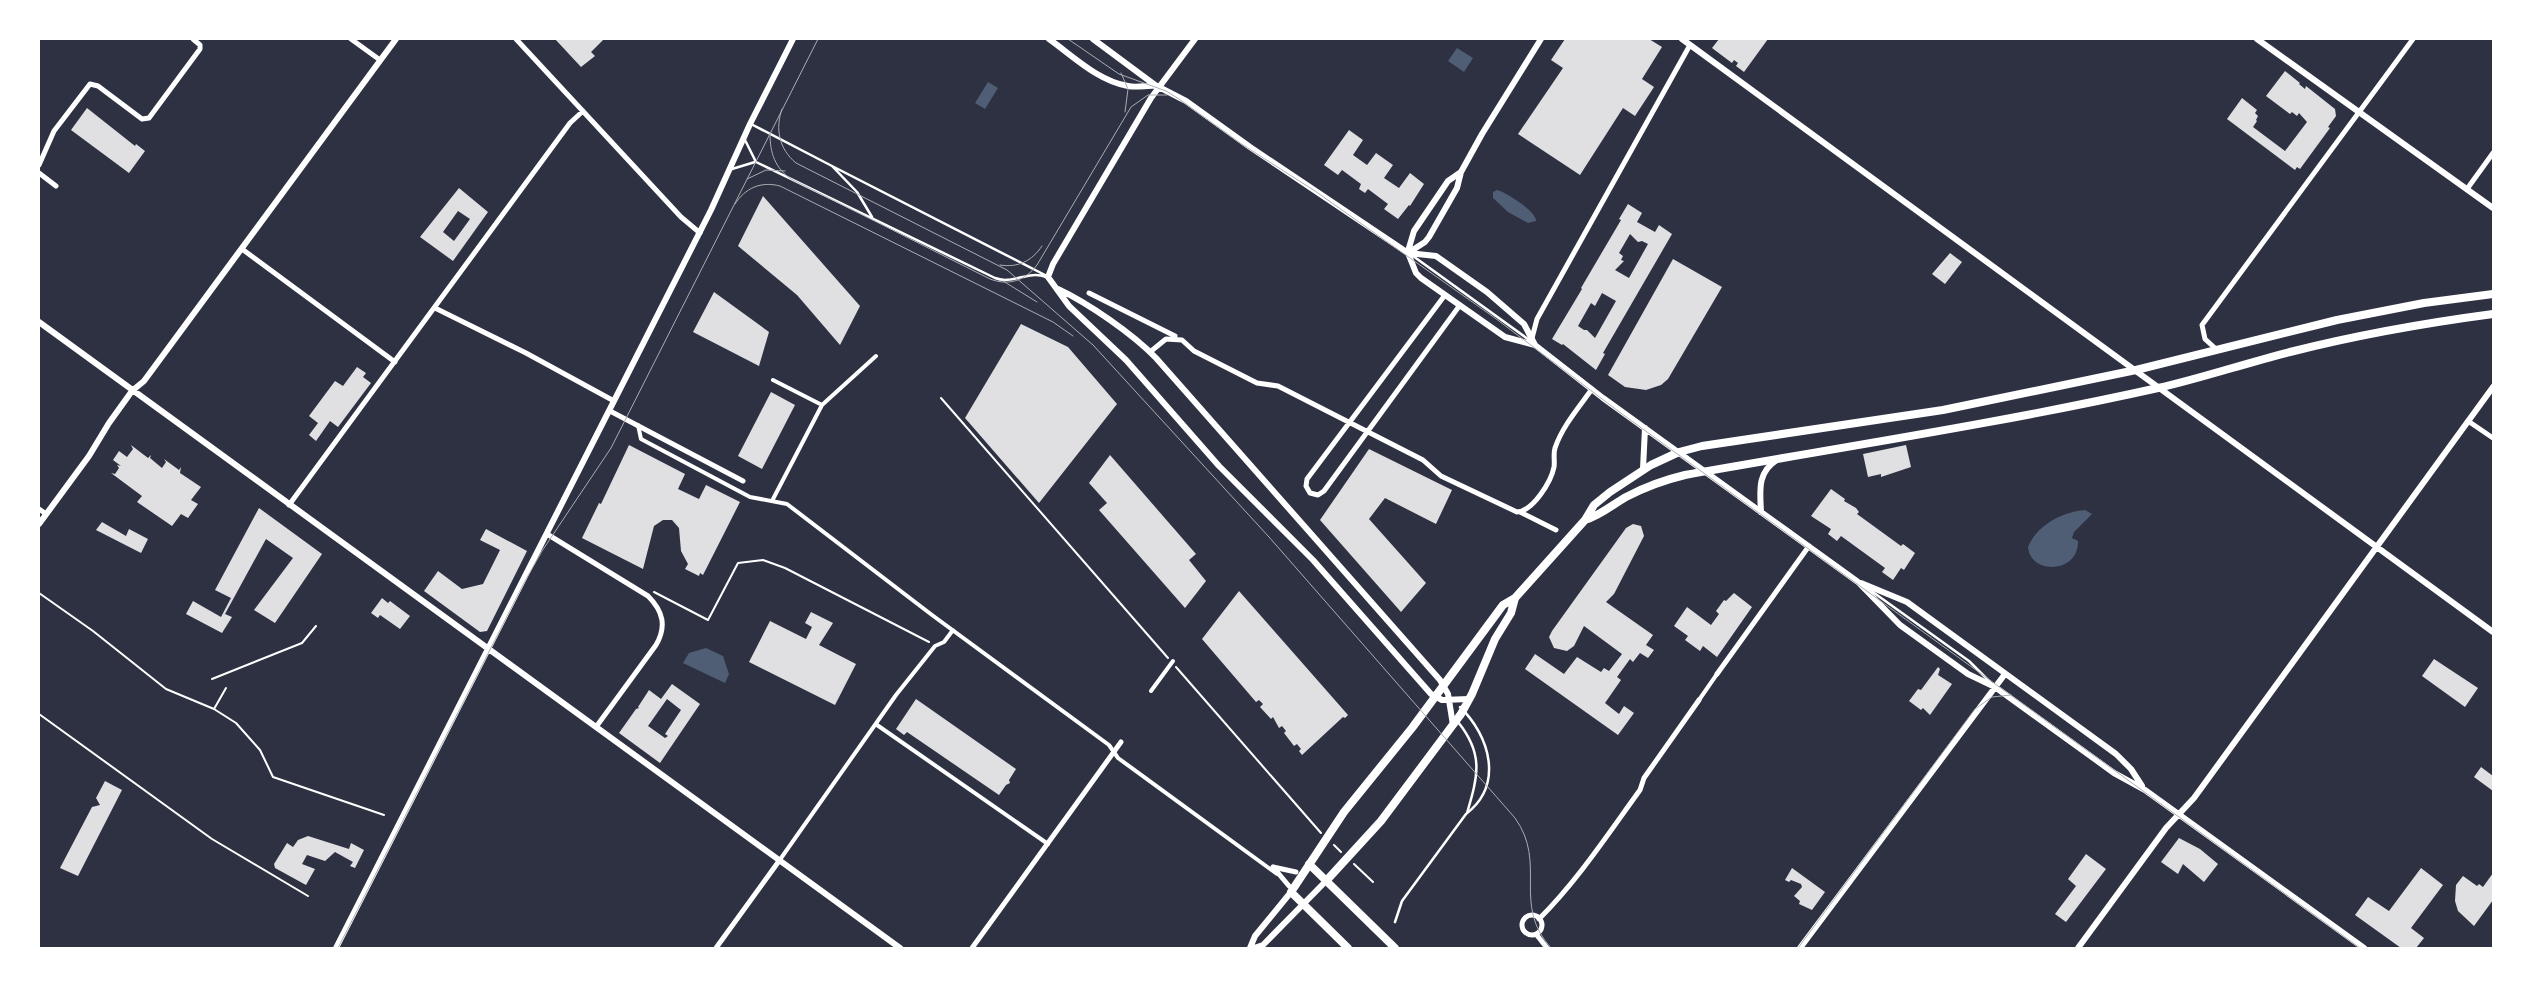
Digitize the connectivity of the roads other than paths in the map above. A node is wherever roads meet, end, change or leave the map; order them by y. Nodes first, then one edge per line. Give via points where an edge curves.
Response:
1 (193, 39) edge
2 (351, 39) edge
3 (396, 39) edge
4 (516, 39) edge
5 (793, 39) edge
6 (1049, 39) edge
7 (1093, 39) edge
8 (1195, 39) edge
9 (1542, 39) edge
10 (1682, 39) edge
11 (2257, 39) edge
12 (2413, 39) edge
13 (1690, 44) junction
14 (380, 60) junction
15 (1159, 87) junction
16 (583, 111) junction
17 (2359, 113) junction
18 (750, 124) junction
19 (744, 139) junction
20 (2493, 153) edge
21 (756, 162) junction
22 (39, 165) edge
23 (832, 166) junction
24 (730, 170) junction
25 (1461, 172) junction
26 (39, 173) edge
27 (56, 186) dead end
28 (2467, 189) junction
29 (2493, 208) edge
30 (872, 217) junction
31 (700, 232) junction
32 (242, 249) junction
33 (1408, 253) junction
34 (1048, 277) junction
35 (1058, 289) junction
36 (1089, 293) dead end
37 (1445, 294) junction
38 (2493, 294) edge
39 (1460, 305) junction
40 (435, 308) junction
41 (2493, 314) edge
42 (39, 322) edge
43 (1178, 338) junction
44 (1533, 342) junction
45 (2217, 350) junction
46 (1150, 352) junction
47 (876, 356) dead end
48 (395, 362) junction
49 (2136, 370) junction
50 (773, 380) dead end
51 (2160, 387) junction
52 (2493, 387) edge
53 (1592, 389) junction
54 (132, 391) junction
55 (614, 401) junction
56 (822, 405) junction
57 (610, 410) junction
58 (2468, 421) junction
59 (1349, 422) junction
60 (638, 425) junction
61 (1645, 428) junction
62 (1367, 431) junction
63 (2493, 438) edge
64 (1679, 452) junction
65 (1780, 458) junction
66 (1643, 469) junction
67 (1705, 471) junction
68 (743, 480) dead end
69 (772, 501) junction
70 (289, 505) junction
71 (39, 509) edge
72 (1520, 512) junction
73 (1761, 512) junction
74 (46, 514) junction
75 (1585, 520) junction
76 (39, 524) edge
77 (1556, 530) dead end
78 (547, 534) junction
79 (1809, 546) junction
80 (2376, 546) junction
81 (1858, 582) junction
82 (1515, 598) junction
83 (953, 630) junction
84 (2493, 632) edge
85 (487, 649) junction
86 (1171, 660) road end
87 (1717, 674) joint
88 (2005, 674) junction
89 (1444, 685) junction
90 (1995, 687) junction
91 (1151, 691) dead end
92 (1434, 697) junction
93 (1449, 700) junction
94 (1469, 700) junction
95 (1699, 700) joint
96 (1460, 707) dead end
97 (1453, 720) junction
98 (877, 725) junction
99 (596, 727) junction
100 (1121, 742) dead end
101 (1114, 752) junction
102 (2145, 790) junction
103 (1466, 814) junction
104 (2179, 814) junction
105 (1048, 844) junction
106 (780, 861) junction
107 (1309, 864) junction
108 (1296, 872) dead end
109 (1280, 876) dead end
110 (1327, 880) junction
111 (1290, 889) junction
112 (1303, 904) junction
113 (1539, 919) junction
114 (1395, 922) dead end
115 (1536, 934) junction
116 (336, 948) edge
117 (716, 948) edge
118 (900, 948) edge
119 (972, 948) edge
120 (1250, 948) edge
121 (1254, 948) edge
122 (1348, 948) edge
123 (1395, 948) edge
124 (1547, 948) edge
125 (1800, 948) edge
126 (2078, 948) edge
127 (2364, 948) edge

1 - 22 street via 200,49 149,118 142,118 98,86 90,84 54,131
2 - 14 street
3 - 14 street
4 - 16 street
5 - 18 street
6 - 15 street via 1110,80 1127,86
7 - 15 street
8 - 15 street
9 - 25 street
10 - 13 street
11 - 17 street
12 - 17 street
13 - 44 street via 1537,320
13 - 49 street
14 - 32 street
15 - 33 street via 1186,101
15 - 34 street
16 - 31 street via 681,217
16 - 40 street via 570,123
17 - 28 street
17 - 45 street via 2202,325 2205,339
18 - 19 street
18 - 23 lane
19 - 21 lane
19 - 24 street
20 - 28 street
21 - 24 lane
21 - 30 lane
23 - 30 lane via 857,192
23 - 34 lane
24 - 31 street
25 - 33 street via 1448,181 1414,231
25 - 33 street via 1457,188 1427,240
26 - 27 street
28 - 29 street
30 - 34 lane via 998,280 1028,275
31 - 55 street
32 - 48 street
32 - 54 street via 144,382
33 - 37 street via 1418,276
33 - 44 lane
33 - 44 street via 1432,254 1442,260 1512,312 1528,330
34 - 35 street
35 - 46 street via 1076,297
35 - 92 street via 1069,306 1126,360 1220,466 1313,560
36 - 43 street
37 - 39 street
37 - 59 street
38 - 45 main road via 2384,310
39 - 44 street via 1505,337
39 - 62 street
40 - 48 street
40 - 55 street
41 - 51 main road via 2456,318 2335,342
42 - 54 street
43 - 46 street via 1166,339
43 - 59 street via 1194,351 1257,383 1278,386
44 - 53 street
45 - 49 main road
46 - 89 street
47 - 56 street
48 - 70 street
49 - 51 street
49 - 64 main road via 1943,410
50 - 56 street
51 - 65 main road via 1960,428
51 - 80 street
52 - 58 street
53 - 61 street
53 - 72 street via 1555,448 1554,468 1537,499 1530,508
54 - 70 street
54 - 74 street
55 - 57 street
56 - 69 street
57 - 60 street
57 - 78 street
58 - 63 street
58 - 80 street
59 - 62 street
59 - 62 street via 1307,479 1310,493 1318,495 1324,491
60 - 68 street
60 - 69 street via 641,439 750,497
61 - 64 street
61 - 66 street
62 - 72 street via 1427,462 1441,476 1508,510
64 - 66 main road
64 - 67 street
65 - 67 main road
65 - 73 street via 1769,465 1761,479
66 - 75 main road via 1594,505
67 - 73 street
67 - 75 main road via 1649,486 1600,515
69 - 83 street via 788,504
70 - 85 street
71 - 74 street
72 - 77 street
73 - 79 street
74 - 76 street
75 - 82 main road
78 - 85 street
78 - 99 street via 648,596 662,618 661,636
79 - 81 street
79 - 87 street
80 - 84 street
80 - 104 street
81 - 88 street via 1907,602
81 - 90 lane via 1969,661
81 - 90 street via 1900,625 1968,674
82 - 89 main road via 1503,605
82 - 94 main road
83 - 98 street via 944,642 935,646
83 - 101 street via 1109,745
85 - 99 street
85 - 116 street
86 - 91 street
87 - 95 street
88 - 90 street
88 - 102 street via 2121,758
89 - 92 main road
89 - 93 street
90 - 102 street via 2114,773
90 - 125 street
92 - 93 street
92 - 107 main road via 1370,777
93 - 94 street
93 - 97 street
94 - 97 main road
95 - 113 street via 1590,859
96 - 103 lane via 1481,731 1489,762 1489,776 1480,800
97 - 103 lane via 1470,738 1477,762
97 - 110 main road via 1381,821
98 - 105 street
98 - 106 street
99 - 106 street
100 - 101 street
101 - 105 street
101 - 109 street
102 - 104 street
103 - 114 lane via 1402,901
104 - 126 street
104 - 127 street
105 - 119 street
106 - 117 street
106 - 118 street
107 - 110 main road
107 - 111 main road
108 - 111 street via 1273,867
110 - 112 street
110 - 123 main road
111 - 112 main road
111 - 120 street via 1282,904 1255,936
112 - 121 street via 1262,945
112 - 122 main road
113 - 115 street via 1541,927
113 - 115 street via 1529,916 1522,922 1524,932
115 - 124 street

